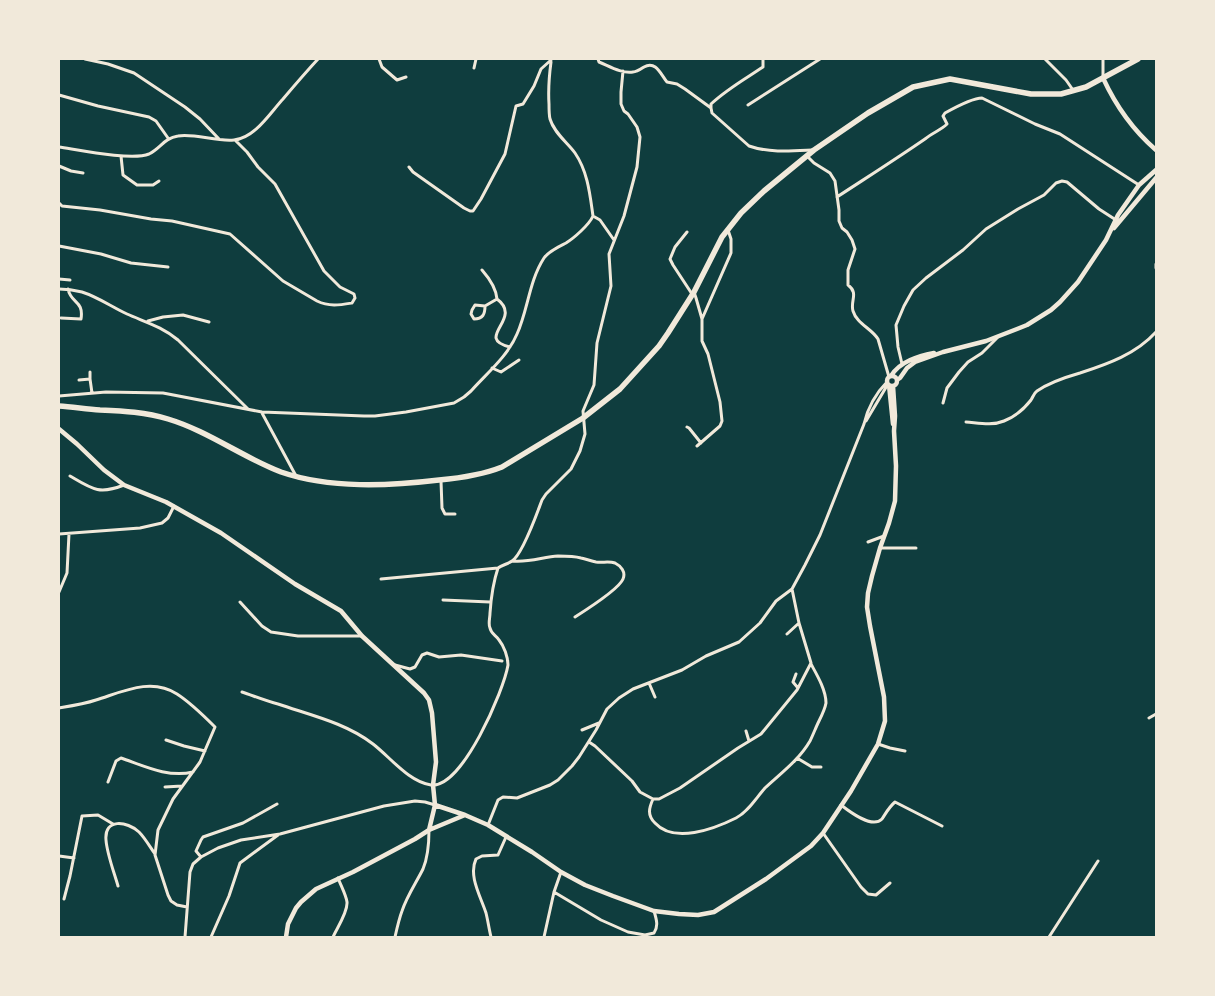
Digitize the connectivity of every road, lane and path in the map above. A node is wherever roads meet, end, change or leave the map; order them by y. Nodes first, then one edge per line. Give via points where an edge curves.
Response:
1 (85, 59) edge
2 (318, 59) edge
3 (379, 59) edge
4 (476, 59) edge
5 (598, 59) edge
6 (762, 59) edge
7 (820, 59) edge
8 (1045, 59) edge
9 (1103, 59) edge
10 (1138, 59) edge
11 (551, 60) edge
12 (474, 68) dead end
13 (623, 72) junction
14 (406, 77) dead end
15 (1103, 78) junction
16 (1074, 91) junction
17 (59, 96) edge
18 (748, 105) dead end
19 (711, 108) junction
20 (168, 138) junction
21 (220, 139) junction
22 (235, 140) junction
23 (59, 147) edge
24 (814, 150) junction
25 (1156, 150) edge
26 (121, 156) junction
27 (806, 156) junction
28 (59, 166) edge
29 (409, 167) dead end
30 (1156, 170) edge
31 (83, 173) dead end
32 (1156, 178) edge
33 (159, 181) dead end
34 (1139, 185) junction
35 (837, 197) junction
36 (59, 203) edge
37 (593, 216) junction
38 (1116, 220) junction
39 (728, 229) junction
40 (1112, 231) junction
41 (687, 232) dead end
42 (614, 240) junction
43 (59, 246) edge
44 (1156, 264) edge
45 (168, 267) dead end
46 (1156, 268) edge
47 (482, 270) dead end
48 (59, 278) edge
49 (70, 280) dead end
50 (59, 289) edge
51 (68, 289) junction
52 (693, 293) junction
53 (497, 299) junction
54 (485, 306) junction
55 (61, 318) dead end
56 (702, 319) junction
57 (147, 321) junction
58 (209, 322) dead end
59 (1156, 332) edge
60 (997, 337) junction
61 (510, 347) junction
62 (943, 352) junction
63 (519, 360) dead end
64 (902, 364) junction
65 (492, 368) junction
66 (90, 372) dead end
67 (90, 379) junction
68 (79, 380) dead end
69 (889, 381) junction
70 (92, 394) junction
71 (59, 396) edge
72 (943, 403) dead end
73 (59, 406) edge
74 (249, 410) junction
75 (262, 412) junction
76 (584, 418) junction
77 (966, 422) dead end
78 (686, 427) dead end
79 (59, 429) edge
80 (65, 434) junction
81 (59, 437) edge
82 (701, 443) junction
83 (697, 446) dead end
84 (70, 476) dead end
85 (296, 476) junction
86 (441, 480) junction
87 (124, 485) junction
88 (174, 506) junction
89 (455, 514) dead end
90 (59, 534) edge
91 (69, 534) junction
92 (885, 536) junction
93 (868, 542) dead end
94 (880, 548) junction
95 (916, 548) dead end
96 (512, 561) junction
97 (498, 568) junction
98 (381, 578) dead end
99 (792, 589) junction
100 (59, 592) edge
101 (443, 600) dead end
102 (240, 602) dead end
103 (490, 602) junction
104 (575, 617) dead end
105 (799, 623) junction
106 (787, 634) dead end
107 (362, 636) junction
108 (502, 660) dead end
109 (811, 663) junction
110 (394, 665) junction
111 (796, 674) dead end
112 (649, 683) junction
113 (798, 688) junction
114 (242, 692) dead end
115 (655, 697) dead end
116 (59, 708) edge
117 (1156, 714) edge
118 (1149, 718) dead end
119 (600, 723) junction
120 (582, 730) dead end
121 (746, 731) dead end
122 (166, 740) dead end
123 (749, 741) junction
124 (589, 742) junction
125 (878, 744) junction
126 (905, 750) dead end
127 (205, 751) junction
128 (797, 758) junction
129 (821, 768) dead end
130 (193, 772) junction
131 (108, 782) dead end
132 (183, 786) junction
133 (433, 786) junction
134 (165, 787) dead end
135 (653, 799) junction
136 (277, 804) dead end
137 (435, 805) junction
138 (841, 805) junction
139 (465, 815) junction
140 (113, 824) junction
141 (488, 825) junction
142 (942, 826) dead end
143 (429, 830) junction
144 (823, 833) junction
145 (280, 834) junction
146 (506, 837) junction
147 (156, 854) junction
148 (59, 856) edge
149 (201, 857) junction
150 (74, 858) junction
151 (1098, 861) dead end
152 (561, 872) junction
153 (338, 878) junction
154 (890, 883) dead end
155 (118, 886) dead end
156 (554, 892) junction
157 (64, 899) dead end
158 (187, 907) junction
159 (654, 911) junction
160 (185, 937) edge
161 (211, 937) edge
162 (286, 937) edge
163 (333, 937) edge
164 (395, 937) edge
165 (491, 937) edge
166 (544, 937) edge
167 (1049, 937) edge

1 - 21 street via 134,73 185,107
2 - 22 street via 262,124
3 - 14 street via 397,80
4 - 12 street
5 - 13 street
6 - 19 street via 763,67 737,82 711,104
7 - 18 street
8 - 16 street
9 - 15 street
10 - 15 main road
11 - 29 street via 540,69 524,104 516,106 502,162 473,211 464,208
11 - 37 street via 548,85 550,119 581,163 590,190
13 - 19 street via 634,72 646,65 656,66 667,82 685,88
13 - 42 street via 622,104 640,138 637,167
15 - 16 main road
15 - 25 street via 1123,112
16 - 24 main road via 1031,94 941,80 899,94
17 - 20 street via 149,117
19 - 24 street via 712,113 750,146
20 - 21 street
20 - 26 street via 148,154
21 - 22 street
22 - 36 street via 274,184 324,272 340,287 354,294 352,303 331,305 317,301 283,281 230,234
23 - 26 street
24 - 27 main road
26 - 33 street via 123,175 137,185 153,185
27 - 35 street via 830,173
27 - 39 main road via 764,191
28 - 31 street
30 - 34 street
32 - 40 street
34 - 35 street via 1060,134 976,98 945,113 943,116 947,124 944,128
34 - 38 street
35 - 69 street via 839,221 855,249 848,270 848,285 854,292 853,311 857,319 876,335
37 - 42 street via 600,220
37 - 61 street via 575,236 544,258 523,320
38 - 40 street
38 - 64 street via 1062,180 1044,195 990,227 910,293 896,325
39 - 52 main road
39 - 56 street via 732,253
40 - 60 street via 1078,282 1060,302 1027,325
41 - 52 street via 670,258
42 - 76 street via 609,254 610,286 596,348 594,386 583,411
43 - 45 street via 131,263
44 - 46 street
47 - 53 street
48 - 49 street
50 - 51 street
51 - 55 street via 80,306 81,320
51 - 57 street via 94,296
52 - 56 street
52 - 76 main road via 659,346 620,389
53 - 54 street
53 - 61 street via 503,303 506,312 496,338 502,345
54 - 54 street via 476,305 472,310 474,320 483,316
56 - 82 street via 702,341 708,354 722,421
57 - 58 street via 183,315
57 - 74 street via 170,333
59 - 77 street via 1127,355 1037,391 1024,408 1003,422
60 - 62 street
60 - 72 street via 959,372 947,388
61 - 65 street
62 - 64 street
62 - 69 street via 911,364 897,380 894,376
63 - 65 street via 500,372
64 - 69 street
65 - 75 street via 471,391 454,403 375,416
66 - 67 street
67 - 68 street
67 - 70 street
69 - 92 street via 896,466 895,501
69 - 99 street via 867,411 820,534
70 - 71 street
70 - 74 street via 163,393
73 - 85 main road via 133,412 171,420
74 - 75 street
75 - 85 street
76 - 86 main road via 502,467
76 - 96 street via 585,434 574,464 542,500 524,544
78 - 82 street
79 - 80 street
80 - 81 street
80 - 87 street
82 - 83 street
84 - 87 street via 99,491
85 - 86 main road via 328,482 386,485
86 - 89 street via 444,514
87 - 88 street
88 - 91 street via 162,523
88 - 107 street via 341,611
90 - 91 street
91 - 100 street via 66,573
92 - 93 street
92 - 94 street
94 - 95 street
94 - 125 street via 867,606 884,697 885,721
96 - 97 street
96 - 104 street via 570,556 608,562 621,568 623,580
97 - 98 street
97 - 103 street
99 - 105 street
99 - 112 street via 776,601 760,624 738,642
101 - 103 street
102 - 107 street via 271,632 298,636
103 - 133 street via 489,627 499,639 507,658 505,675 490,717 466,759 452,776
105 - 106 street
105 - 109 street
107 - 110 street
108 - 110 street via 439,657 424,653 410,670
109 - 113 street
109 - 128 street via 826,703 810,741
110 - 133 street via 429,700 436,762
111 - 113 street via 792,682
112 - 115 street
112 - 119 street via 633,688 615,701
113 - 123 street via 760,734
114 - 133 street via 356,733 420,782
116 - 127 street via 144,686 160,688 176,693 215,727
117 - 118 street
119 - 120 street
119 - 124 street
121 - 123 street
122 - 127 street
123 - 135 street via 680,788
124 - 135 street via 640,792
124 - 141 street via 555,783 517,798 500,798
125 - 126 street
125 - 138 street
127 - 130 street
128 - 129 street via 812,767
128 - 135 street via 737,817 698,832 675,834 658,827 649,813
130 - 131 street via 160,772 121,758 116,761
130 - 132 street
132 - 134 street
132 - 147 street via 158,830
133 - 137 street
136 - 149 street via 243,823 203,837 196,852
137 - 139 street
137 - 143 street
137 - 145 street via 416,801 384,806
138 - 142 street via 858,817 878,822 895,802
138 - 144 street
139 - 141 street
139 - 143 street
140 - 147 street via 139,832
140 - 150 street via 98,815 82,816
140 - 155 street via 108,827 106,841
141 - 146 street
143 - 153 street
143 - 164 street via 425,862 401,912
144 - 154 street via 868,894 876,895
144 - 159 street via 803,853 766,880 714,912 691,915
145 - 149 street via 241,840
145 - 161 street via 240,863
146 - 152 street
146 - 165 street via 498,855 482,856 474,865
147 - 158 street via 168,895 177,905
148 - 150 street
149 - 158 street via 192,864
150 - 157 street
151 - 167 street
152 - 156 street
152 - 159 street
153 - 162 street via 316,889 301,902 288,924
153 - 163 street via 347,907
156 - 159 street via 633,934 654,932 657,924
156 - 166 street
158 - 160 street

